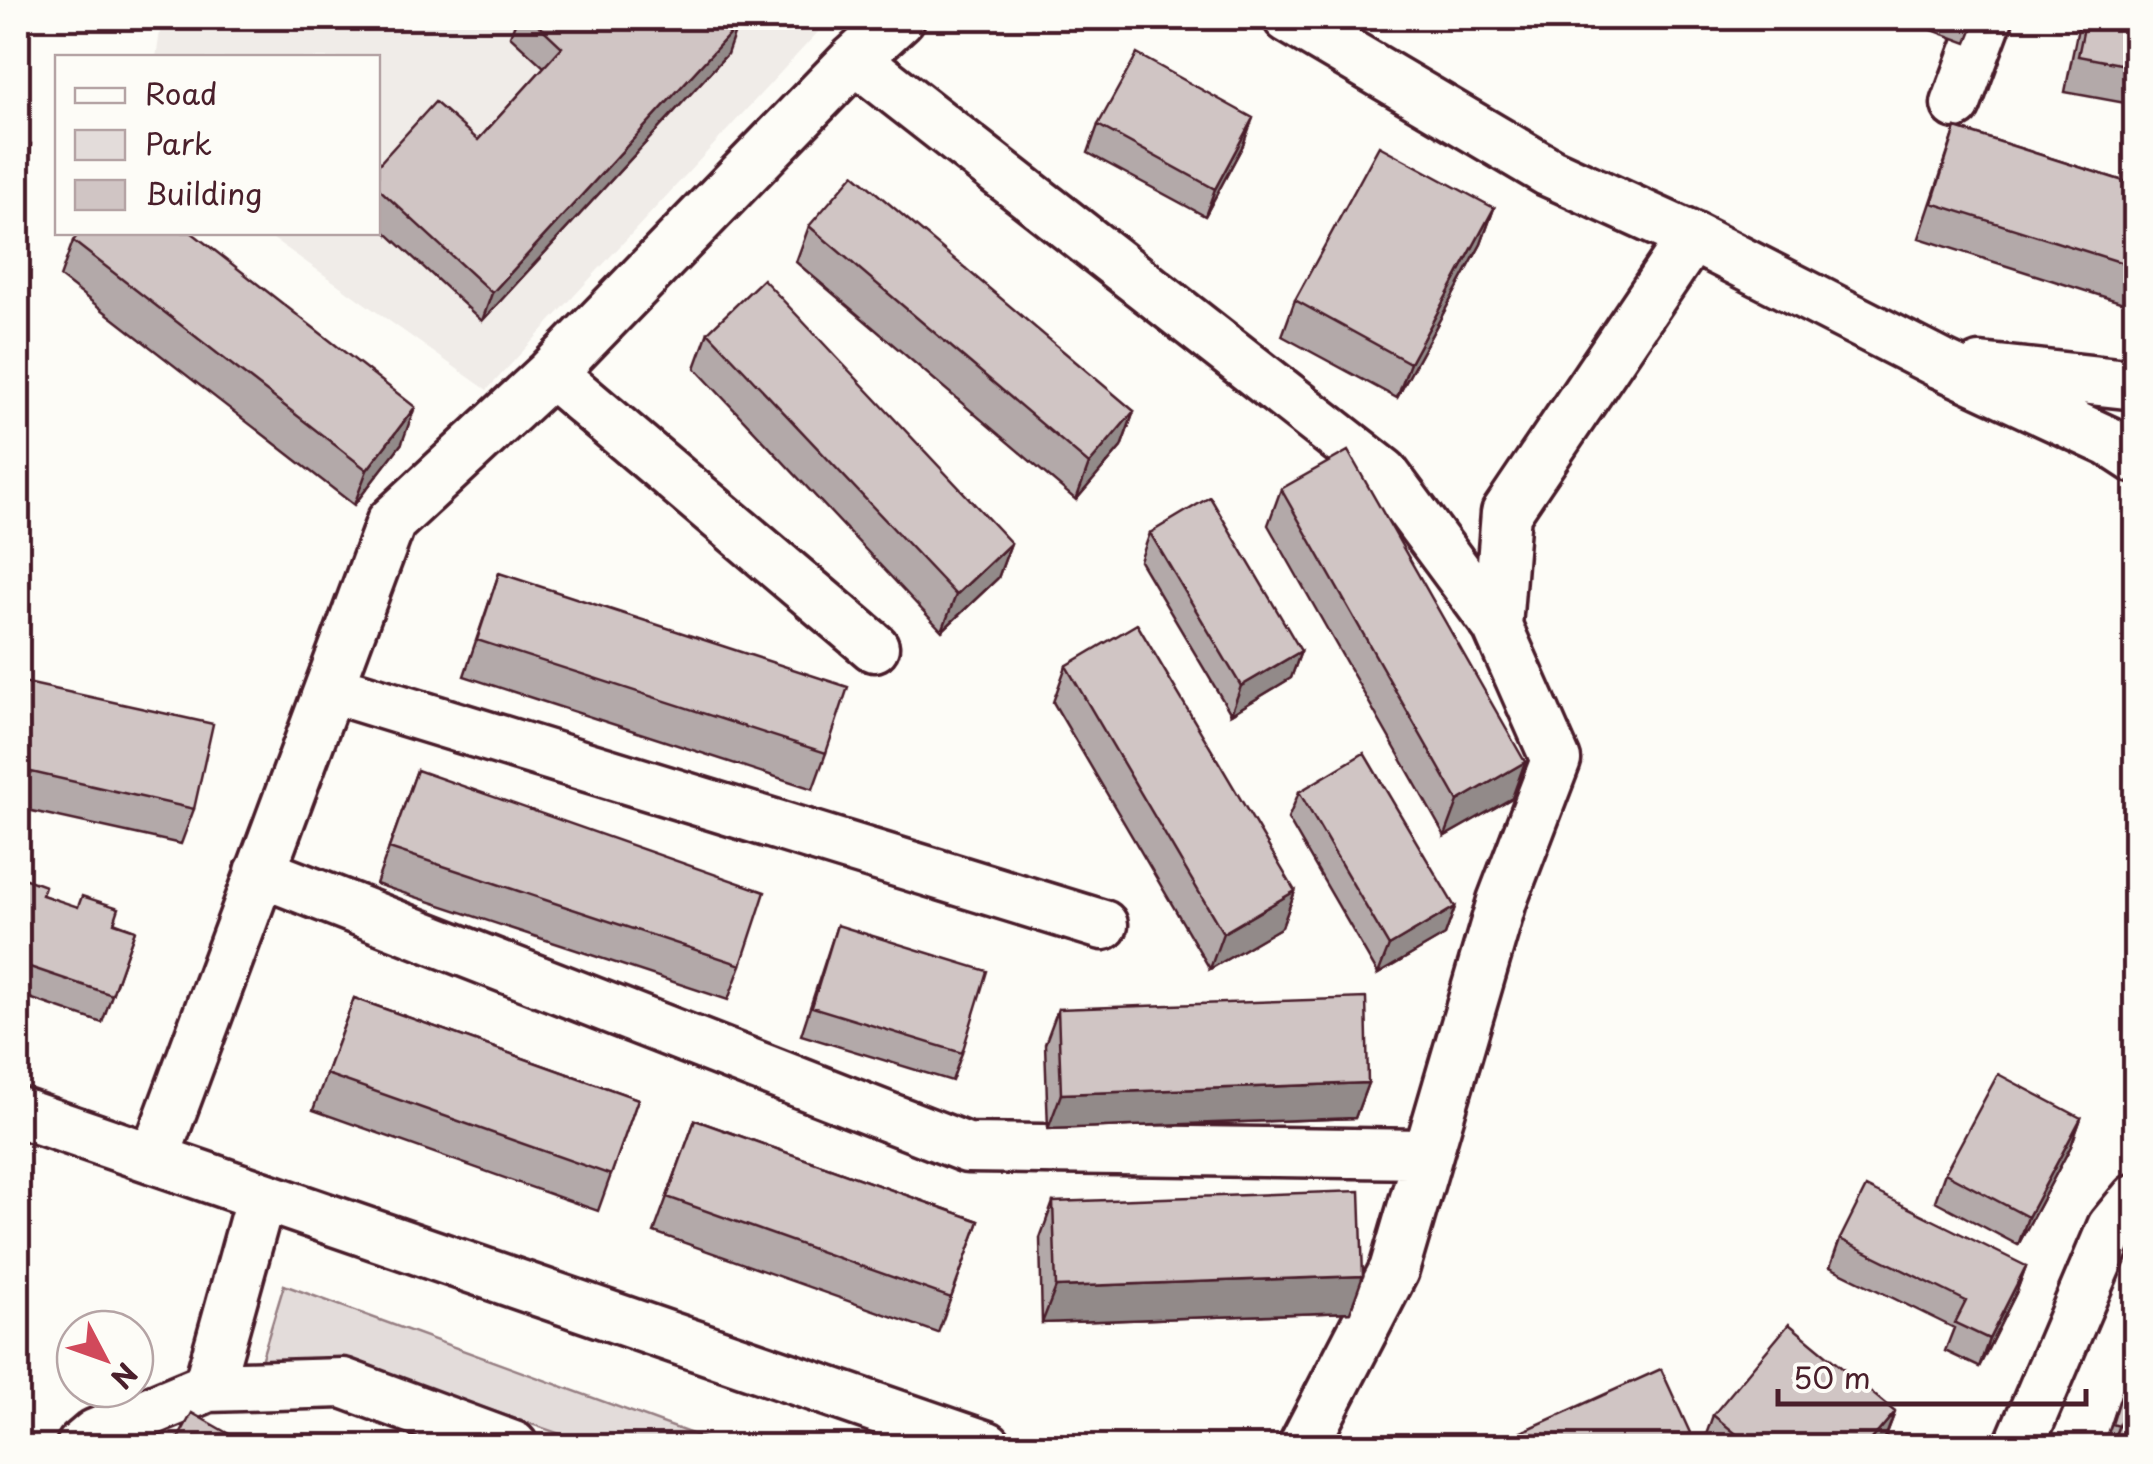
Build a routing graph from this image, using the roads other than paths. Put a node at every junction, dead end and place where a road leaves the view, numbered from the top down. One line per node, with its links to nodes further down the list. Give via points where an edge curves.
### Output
1 (900, 18): 4 (street)
2 (1288, 18): 6 (street, via 1549,172)
3 (1988, 18): 5 (street)
4 (855, 60): 8 (street); 11 (street, via 1384,472)
5 (1956, 104)
6 (1692, 237): 7 (street); 11 (street, via 1506,513)
7 (1942, 364): 9 (street); 10 (street)
8 (552, 373): 12 (street); 13 (street, via 391,522)
9 (2136, 386)
10 (2136, 458)
11 (1498, 626): 17 (street, via 1556,760 1502,900)
12 (874, 647)
13 (330, 688): 14 (street); 15 (street)
14 (260, 872): 17 (street, via 968,1148); 18 (street)
15 (1104, 925)
16 (18, 1112): 18 (street)
17 (1426, 1154): 25 (street, via 1394,1270)
18 (154, 1159): 19 (street)
19 (261, 1196): 21 (street); 24 (street)
20 (2136, 1198): 26 (street, via 2112,1226)
21 (208, 1387): 22 (street); 23 (street, via 343,1383)
22 (81, 1446)
23 (513, 1446)
24 (986, 1446)
25 (1303, 1446)
26 (2019, 1446)

